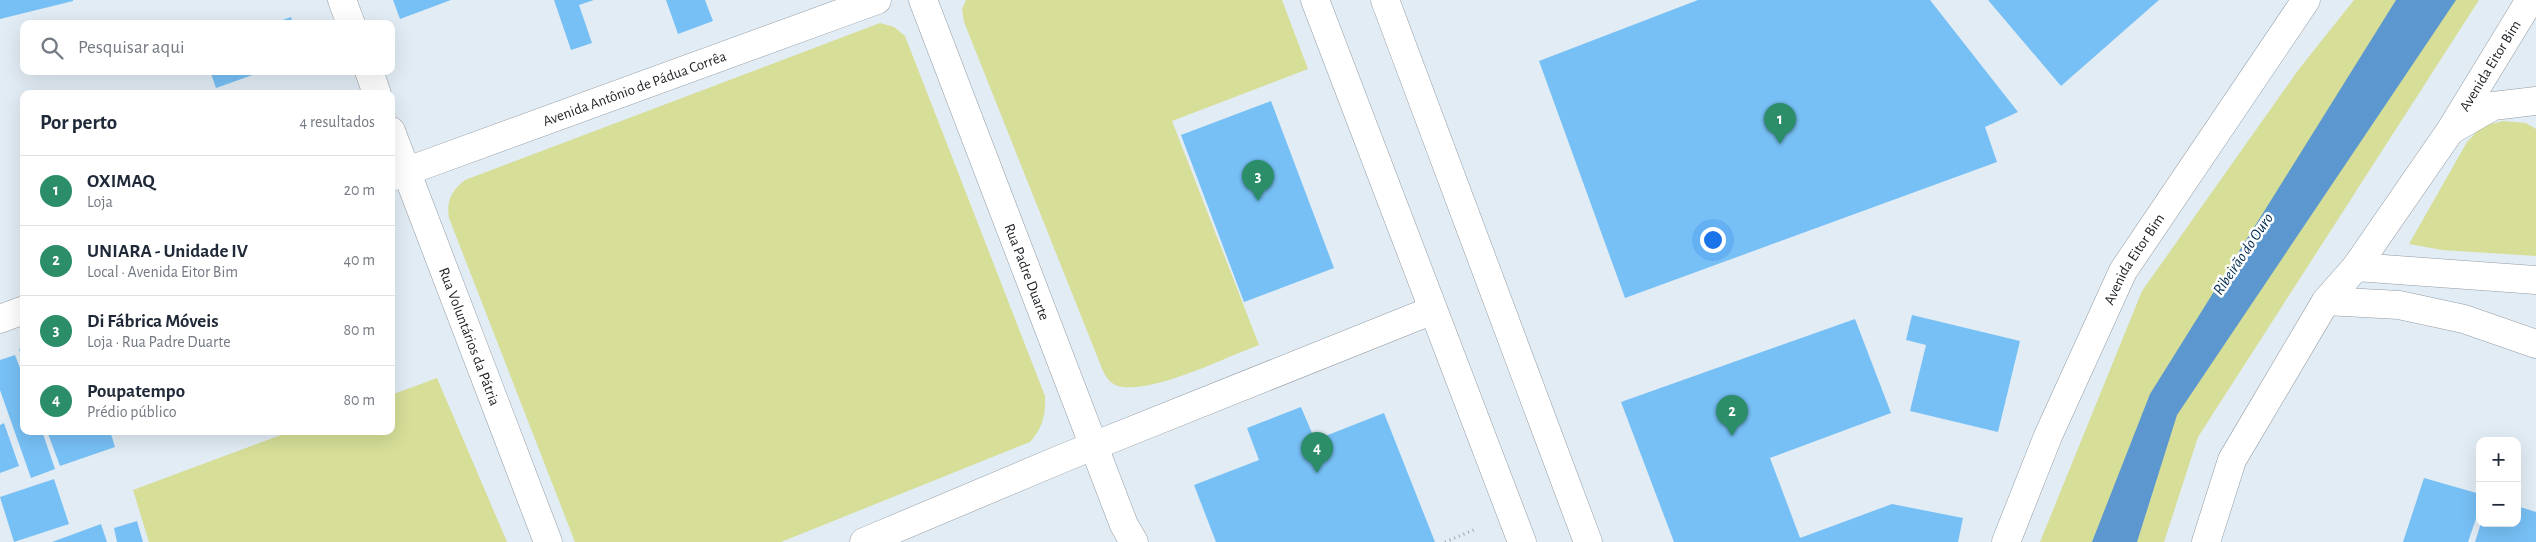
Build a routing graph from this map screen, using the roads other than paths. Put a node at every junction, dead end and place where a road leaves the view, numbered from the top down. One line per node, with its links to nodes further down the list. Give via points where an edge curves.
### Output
1 (342, 0): 9 (street)
2 (877, 0): 15 (street, Avenida Antônio de Pádua Corrêa)
3 (923, 0): 23 (street, Rua Padre Duarte)
4 (1315, 0): 19 (street)
5 (1385, 0): 28 (street)
6 (2306, 0): 29 (street, Avenida Eitor Bim, via 2123,271 2048,436)
7 (2532, 0): 8 (street); 13 (street, Avenida Eitor Bim)
8 (2536, 9)
9 (350, 20)
10 (370, 75): 11 (street)
11 (376, 90)
12 (2536, 101): 13 (street, Avenida Eitor Bim, via 2493,106)
13 (2450, 131): 16 (street, Avenida Eitor Bim)
14 (395, 152): 15 (street, Rua Voluntários da Pátria)
15 (399, 174): 24 (street, Rua Voluntários da Pátria)
16 (2356, 267): 17 (street); 18 (street, Avenida Eitor Bim)
17 (2536, 280)
18 (2326, 301): 22 (street, via 2399,305 2464,319); 30 (street, Avenida Eitor Bim, via 2232,460)
19 (1433, 310): 23 (street); 27 (street)
20 (20, 312): 21 (street)
21 (0, 319)
22 (2536, 344)
23 (1094, 446): 25 (street); 26 (street, Rua Padre Duarte, via 1124,525)
24 (548, 542)
25 (864, 542)
26 (1134, 542)
27 (1522, 542)
28 (1588, 542)
29 (2006, 542)
30 (2206, 542)

